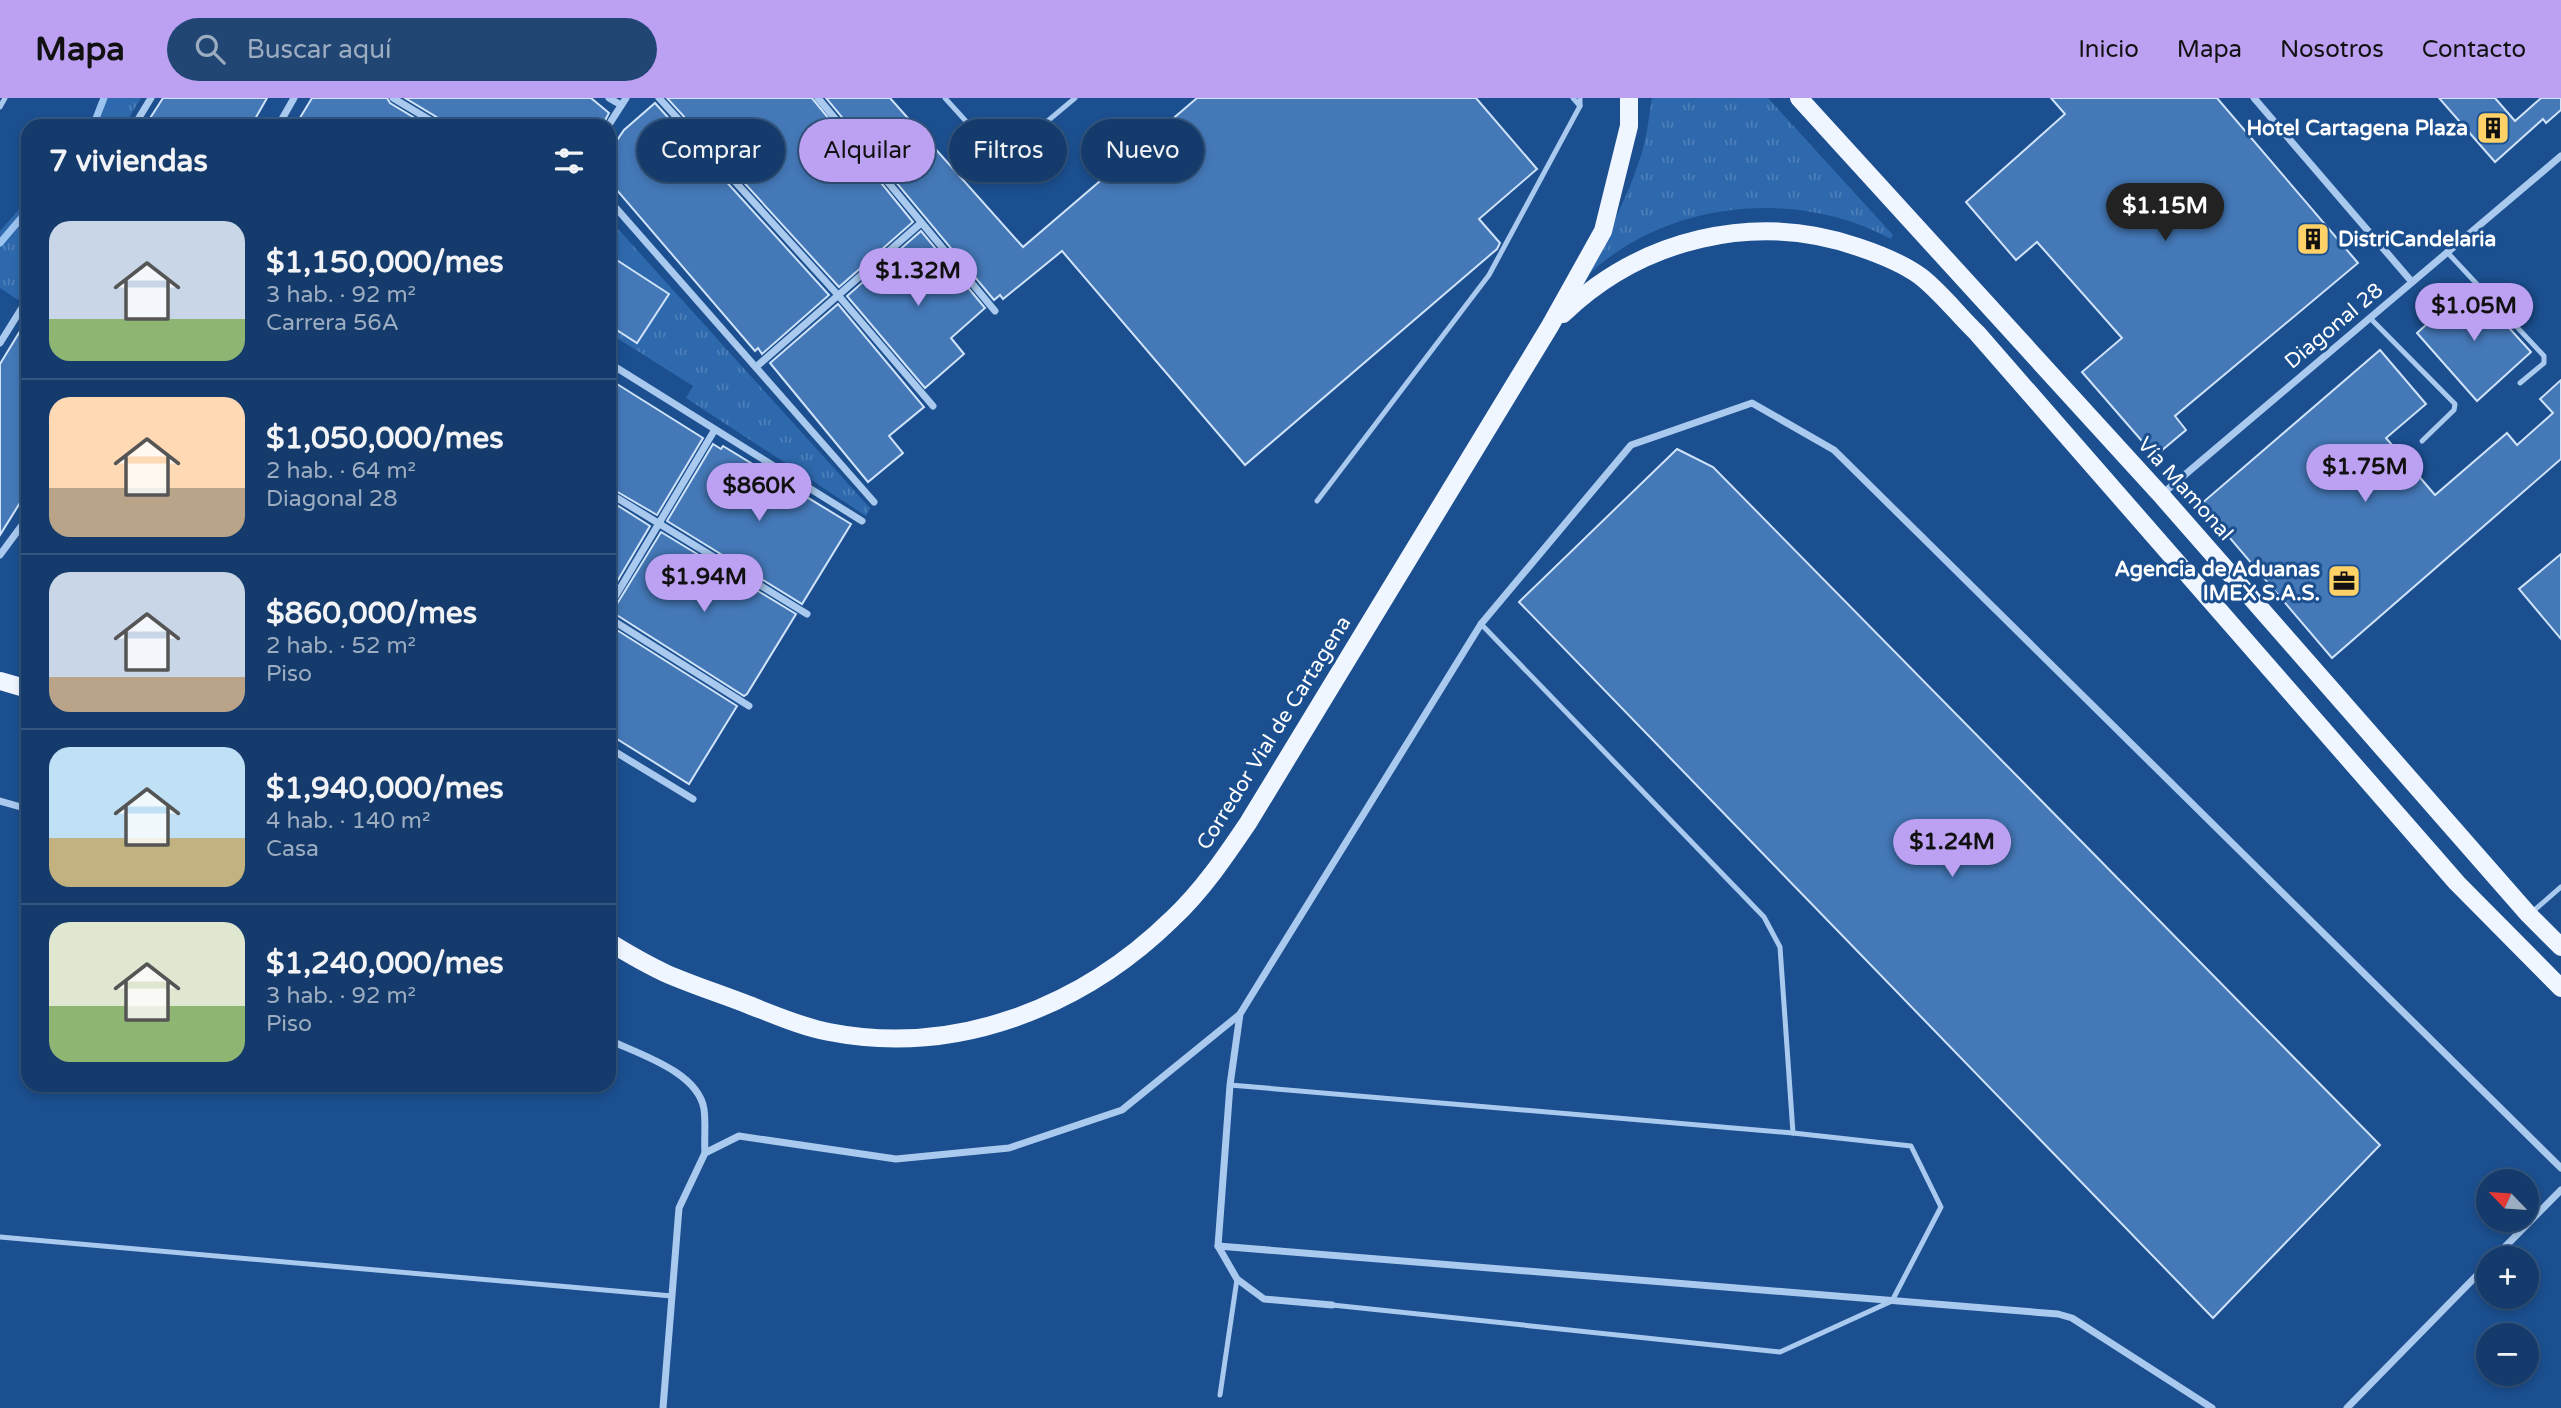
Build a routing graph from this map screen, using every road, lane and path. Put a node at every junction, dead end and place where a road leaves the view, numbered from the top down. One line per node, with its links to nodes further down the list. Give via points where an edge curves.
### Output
1 (5, 98): 17 (lane)
2 (152, 98): 18 (street)
3 (294, 98): 19 (street)
4 (393, 98): 20 (street)
5 (609, 98): 15 (street)
6 (659, 98): 27 (street)
7 (818, 98): 24 (street)
8 (945, 98): 9 (lane, via 1001,160)
9 (1075, 98)
10 (1573, 98): 16 (lane)
11 (1580, 98): 16 (lane)
12 (1629, 98): 31 (main road, Corredor Vial de Cartagena, via 1629,126 1603,231)
13 (1798, 98): 39 (main road, Vía Mamonal)
14 (2254, 98): 26 (street)
15 (623, 102): 21 (street)
16 (1580, 106): 41 (lane, via 1489,275)
17 (0, 107)
18 (138, 119)
19 (282, 119)
20 (428, 119)
21 (612, 119)
22 (2561, 156): 25 (street, Diagonal 28)
23 (616, 208): 33 (street)
24 (921, 223): 27 (street); 29 (street)
25 (2447, 252): 26 (street, Diagonal 28); 35 (lane, via 2544,356 2544,363)
26 (2412, 282): 30 (street, Diagonal 28)
27 (838, 295): 33 (street); 36 (street)
28 (21, 309): 32 (street)
29 (995, 311)
30 (2370, 318): 38 (lane, via 2455,404); 39 (street, Diagonal 28)
31 (1550, 326): 60 (main road, Corredor Vial de Cartagena, via 1248,824 1174,918 1094,982 1016,1018 968,1032 923,1039 866,1038 792,1022 665,973); 62 (main road, Corredor Vial de Cartagena, via 1620,269 1704,237 1749,230 1838,240 1920,276 1977,333 2457,883)
32 (0, 343)
33 (756, 367): 42 (street)
34 (616, 368): 37 (street)
35 (2521, 383)
36 (933, 406)
37 (714, 431): 43 (street); 44 (street)
38 (2422, 441)
39 (2161, 495): 59 (main road, Vía Mamonal)
40 (616, 498): 44 (street)
41 (1317, 501)
42 (874, 502)
43 (862, 521)
44 (659, 524): 47 (street); 48 (street)
45 (21, 526): 46 (street)
46 (0, 555)
47 (616, 595)
48 (807, 614)
49 (616, 622): 53 (street)
50 (1481, 624): 63 (street); 66 (lane, via 1763,917 1780,947); 68 (street, via 1631,445 1752,403 1834,450)
51 (0, 681): 52 (main road)
52 (21, 687)
53 (749, 706)
54 (616, 752): 55 (street)
55 (694, 799)
56 (0, 801): 57 (street)
57 (21, 808)
58 (2561, 887): 59 (lane)
59 (2529, 915): 61 (main road, Vía Mamonal)
60 (616, 946)
61 (2561, 947)
62 (2561, 988)
63 (1240, 1014): 65 (street); 67 (street, via 1122,1110 1009,1148 896,1158 739,1136)
64 (616, 1043): 67 (street, via 666,1065 695,1087 704,1107)
65 (1230, 1085): 66 (lane); 71 (street)
66 (1793, 1133): 76 (lane, via 1911,1146 1941,1207)
67 (705, 1153): 75 (street, via 679,1208)
68 (2561, 1168)
69 (2561, 1190): 72 (street)
70 (0, 1237): 75 (lane)
71 (1218, 1246): 74 (street); 76 (street)
72 (2506, 1246)
73 (2476, 1276): 81 (street)
74 (1237, 1279): 77 (street, via 1264,1299); 78 (lane)
75 (672, 1296): 79 (street)
76 (1892, 1301): 77 (lane, via 1780,1352); 80 (street, via 2072,1318)
77 (1332, 1305)
78 (1220, 1395)
79 (663, 1408)
80 (2212, 1408)
81 (2347, 1408)

